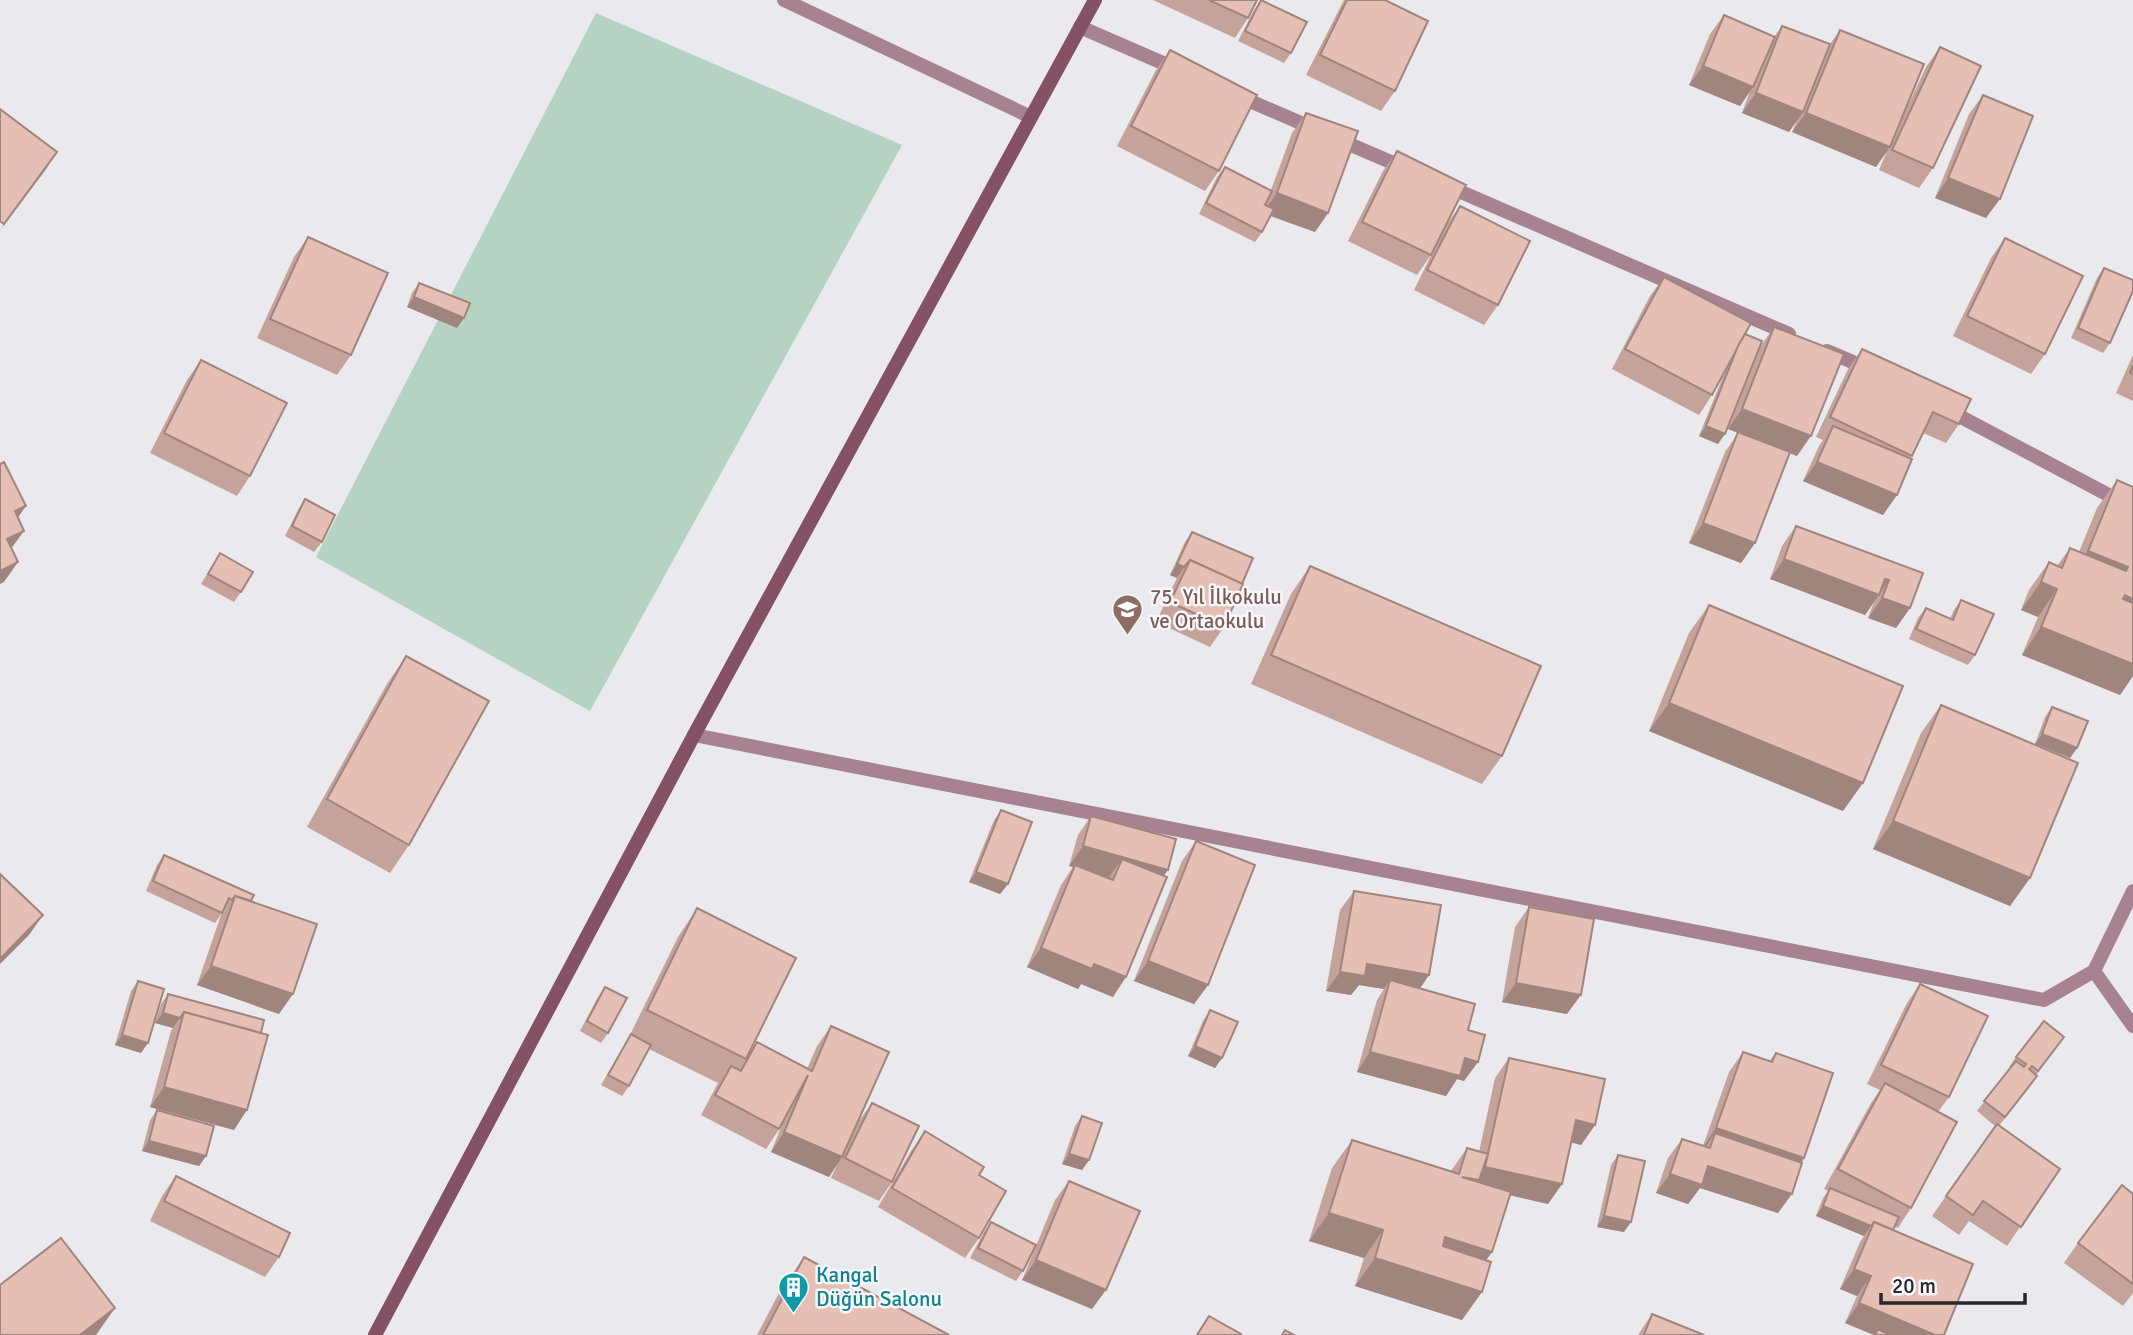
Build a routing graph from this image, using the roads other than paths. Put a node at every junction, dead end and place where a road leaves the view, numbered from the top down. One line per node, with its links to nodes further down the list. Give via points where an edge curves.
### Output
1 (784, 0): 6 (street)
2 (1095, 0): 3 (street)
3 (1080, 27): 4 (street); 6 (street)
4 (1195, 77)
5 (1221, 88): 7 (street)
6 (1031, 117): 10 (street)
7 (1883, 375)
8 (1931, 400): 9 (street)
9 (2133, 508)
10 (694, 735): 12 (street, via 2043,1000); 14 (street)
11 (2133, 891): 12 (street)
12 (2094, 971): 13 (street)
13 (2133, 1026)
14 (375, 1335)

